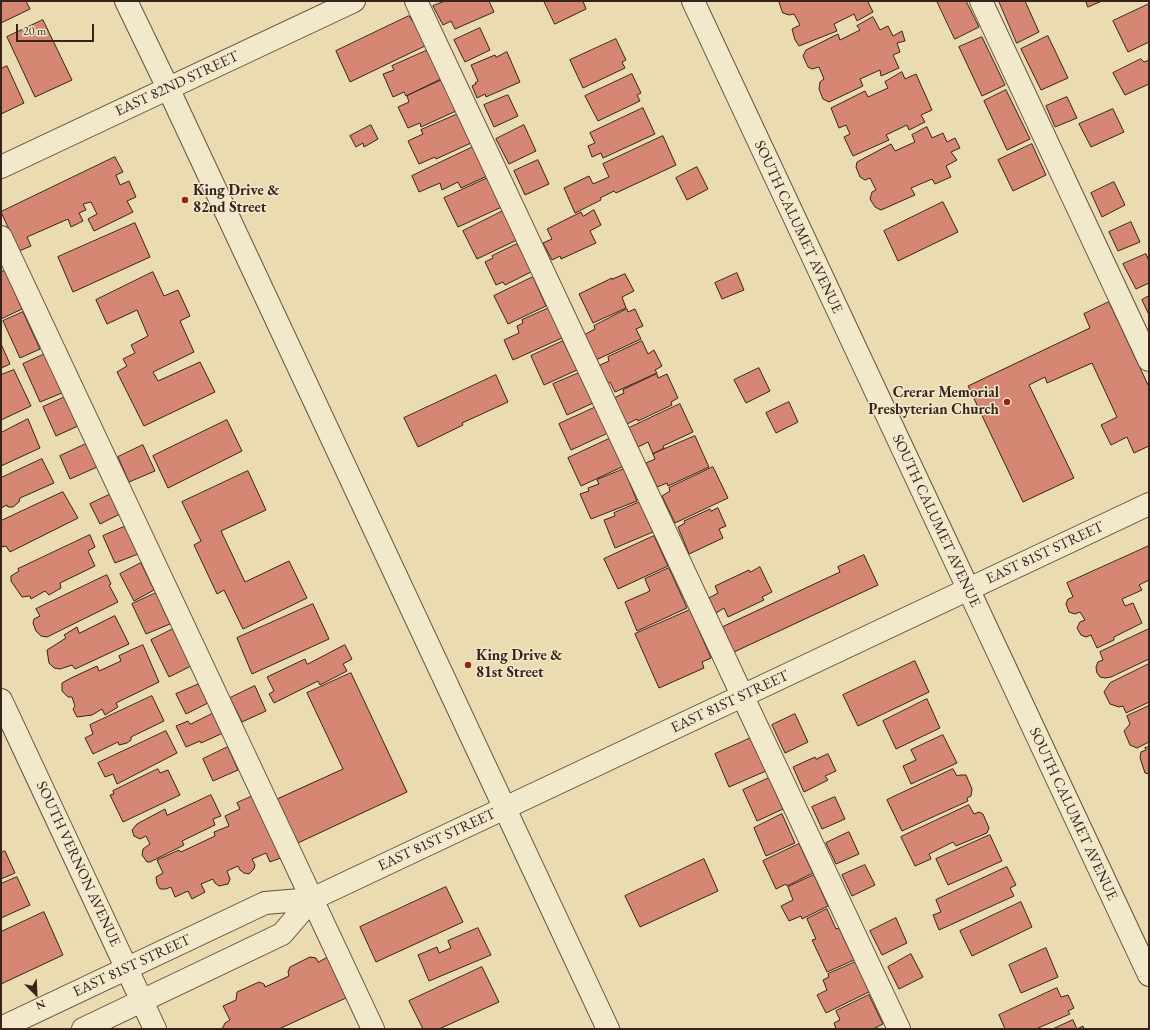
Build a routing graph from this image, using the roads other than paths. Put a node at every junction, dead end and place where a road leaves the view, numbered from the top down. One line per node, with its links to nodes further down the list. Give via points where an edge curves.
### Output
1 (126, 1): 6 (street)
2 (354, 1): 6 (street, EAST 82ND STREET)
3 (416, 1): 12 (street)
4 (693, 1): 11 (street, SOUTH CALUMET AVENUE)
5 (981, 1): 9 (street)
6 (168, 88): 7 (street, EAST 82ND STREET); 14 (street)
7 (1, 167)
8 (1, 237): 15 (street)
9 (1149, 360)
10 (1149, 504): 11 (street, EAST 81ST STREET)
11 (968, 590): 12 (street, EAST 81ST STREET); 17 (street, SOUTH CALUMET AVENUE)
12 (743, 696): 14 (street, EAST 81ST STREET); 24 (street)
13 (1, 700): 16 (street, SOUTH VERNON AVENUE)
14 (505, 808): 15 (street, EAST 81ST STREET); 23 (street)
15 (312, 899): 16 (street, EAST 81ST STREET, via 265,903); 18 (street, EAST 81ST STREET, via 282,934); 22 (street)
16 (127, 968): 18 (street, SOUTH VERNON AVENUE); 19 (street, EAST 81ST STREET)
17 (1149, 975)
18 (142, 1001): 20 (street, EAST 81ST STREET); 21 (street, SOUTH VERNON AVENUE)
19 (1, 1028)
20 (83, 1029)
21 (155, 1029)
22 (373, 1029)
23 (608, 1029)
24 (899, 1029)

